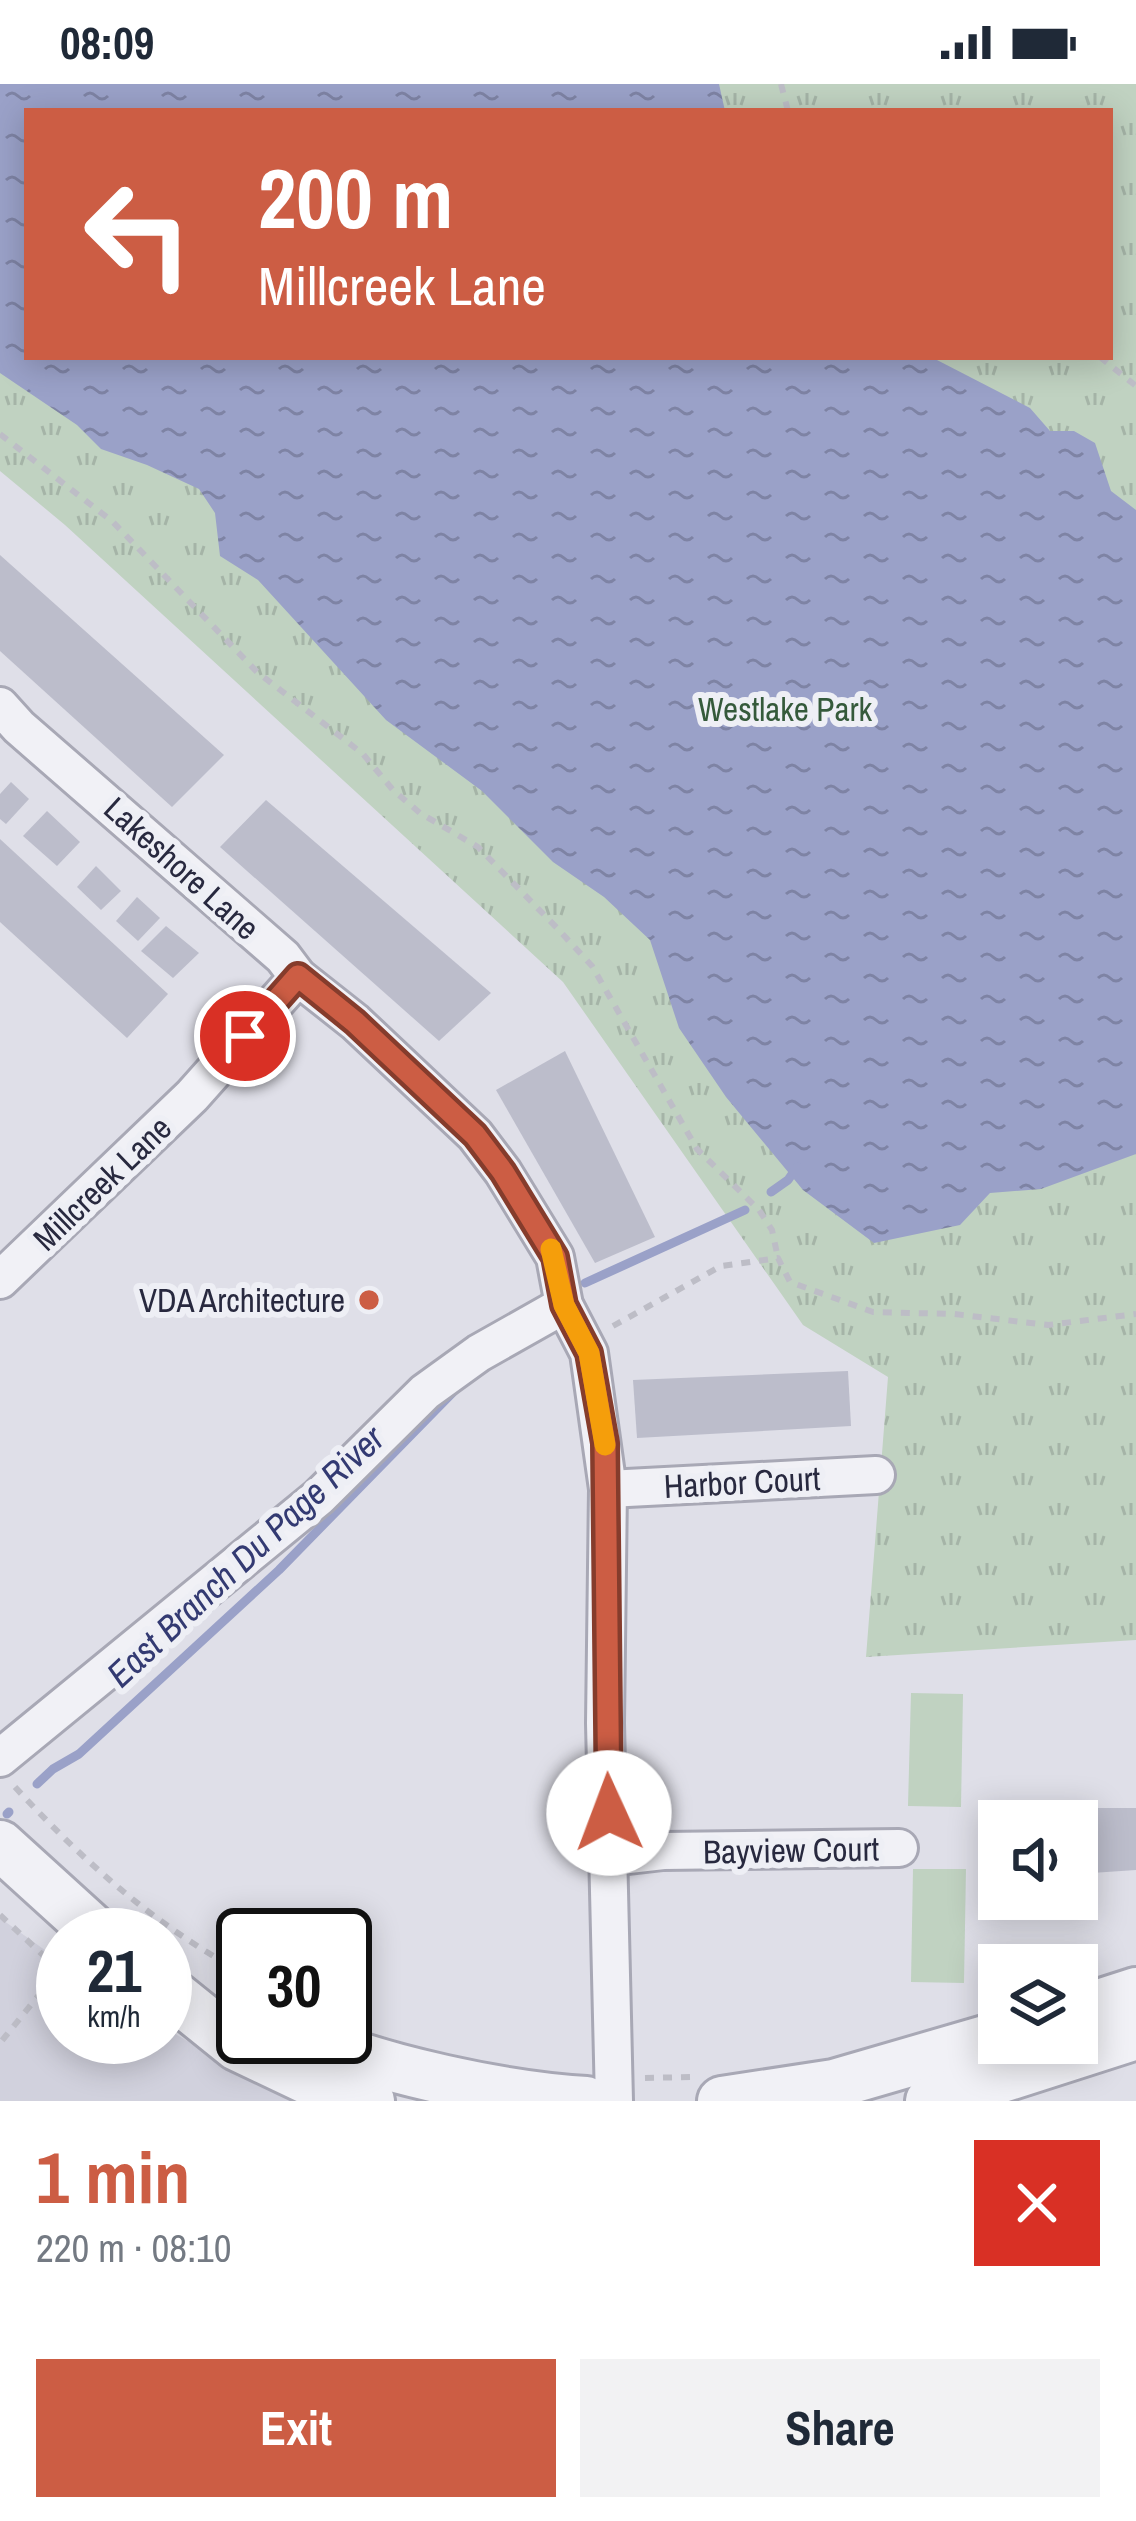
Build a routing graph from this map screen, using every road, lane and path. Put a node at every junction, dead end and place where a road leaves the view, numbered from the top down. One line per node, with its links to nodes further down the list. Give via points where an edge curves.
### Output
1 (1104, 360): 2 (path)
2 (1136, 386)
3 (0, 434): 6 (path, via 113,522 256,672 362,754 420,813 478,847 557,928 592,966 697,1149 759,1210)
4 (6, 727): 5 (street, Lakeshore Lane, via 71,769)
5 (298, 976): 7 (street, Millcreek Lane, via 176,1112); 8 (street, Lakeshore Lane, via 475,1135 555,1257)
6 (778, 1258): 9 (path, via 790,1282 873,1312 1048,1325); 10 (path, via 721,1266)
7 (0, 1280)
8 (564, 1305): 10 (street, Lakeshore Lane); 13 (street, via 425,1392 319,1497)
9 (1136, 1314)
10 (583, 1342): 12 (street, Lakeshore Lane)
11 (876, 1475): 12 (street, Harbor Court)
12 (608, 1490): 16 (street, Lakeshore Lane)
13 (1, 1766): 19 (path, via 119,1891)
14 (0, 1845): 17 (street)
15 (899, 1848): 16 (street, Bayview Court)
16 (610, 1857): 29 (street, Lakeshore Lane)
17 (69, 1908)
18 (0, 1916): 24 (path, via 58,1970)
19 (216, 1958)
20 (1136, 1992): 21 (street)
21 (1098, 2004)
22 (192, 2010): 30 (street, via 237,2046)
23 (1136, 2035): 27 (street)
24 (0, 2043)
25 (978, 2050): 27 (street)
26 (372, 2060): 29 (street, via 533,2098)
27 (922, 2088): 28 (street)
28 (712, 2089): 29 (path)
29 (605, 2093)
30 (370, 2101)

